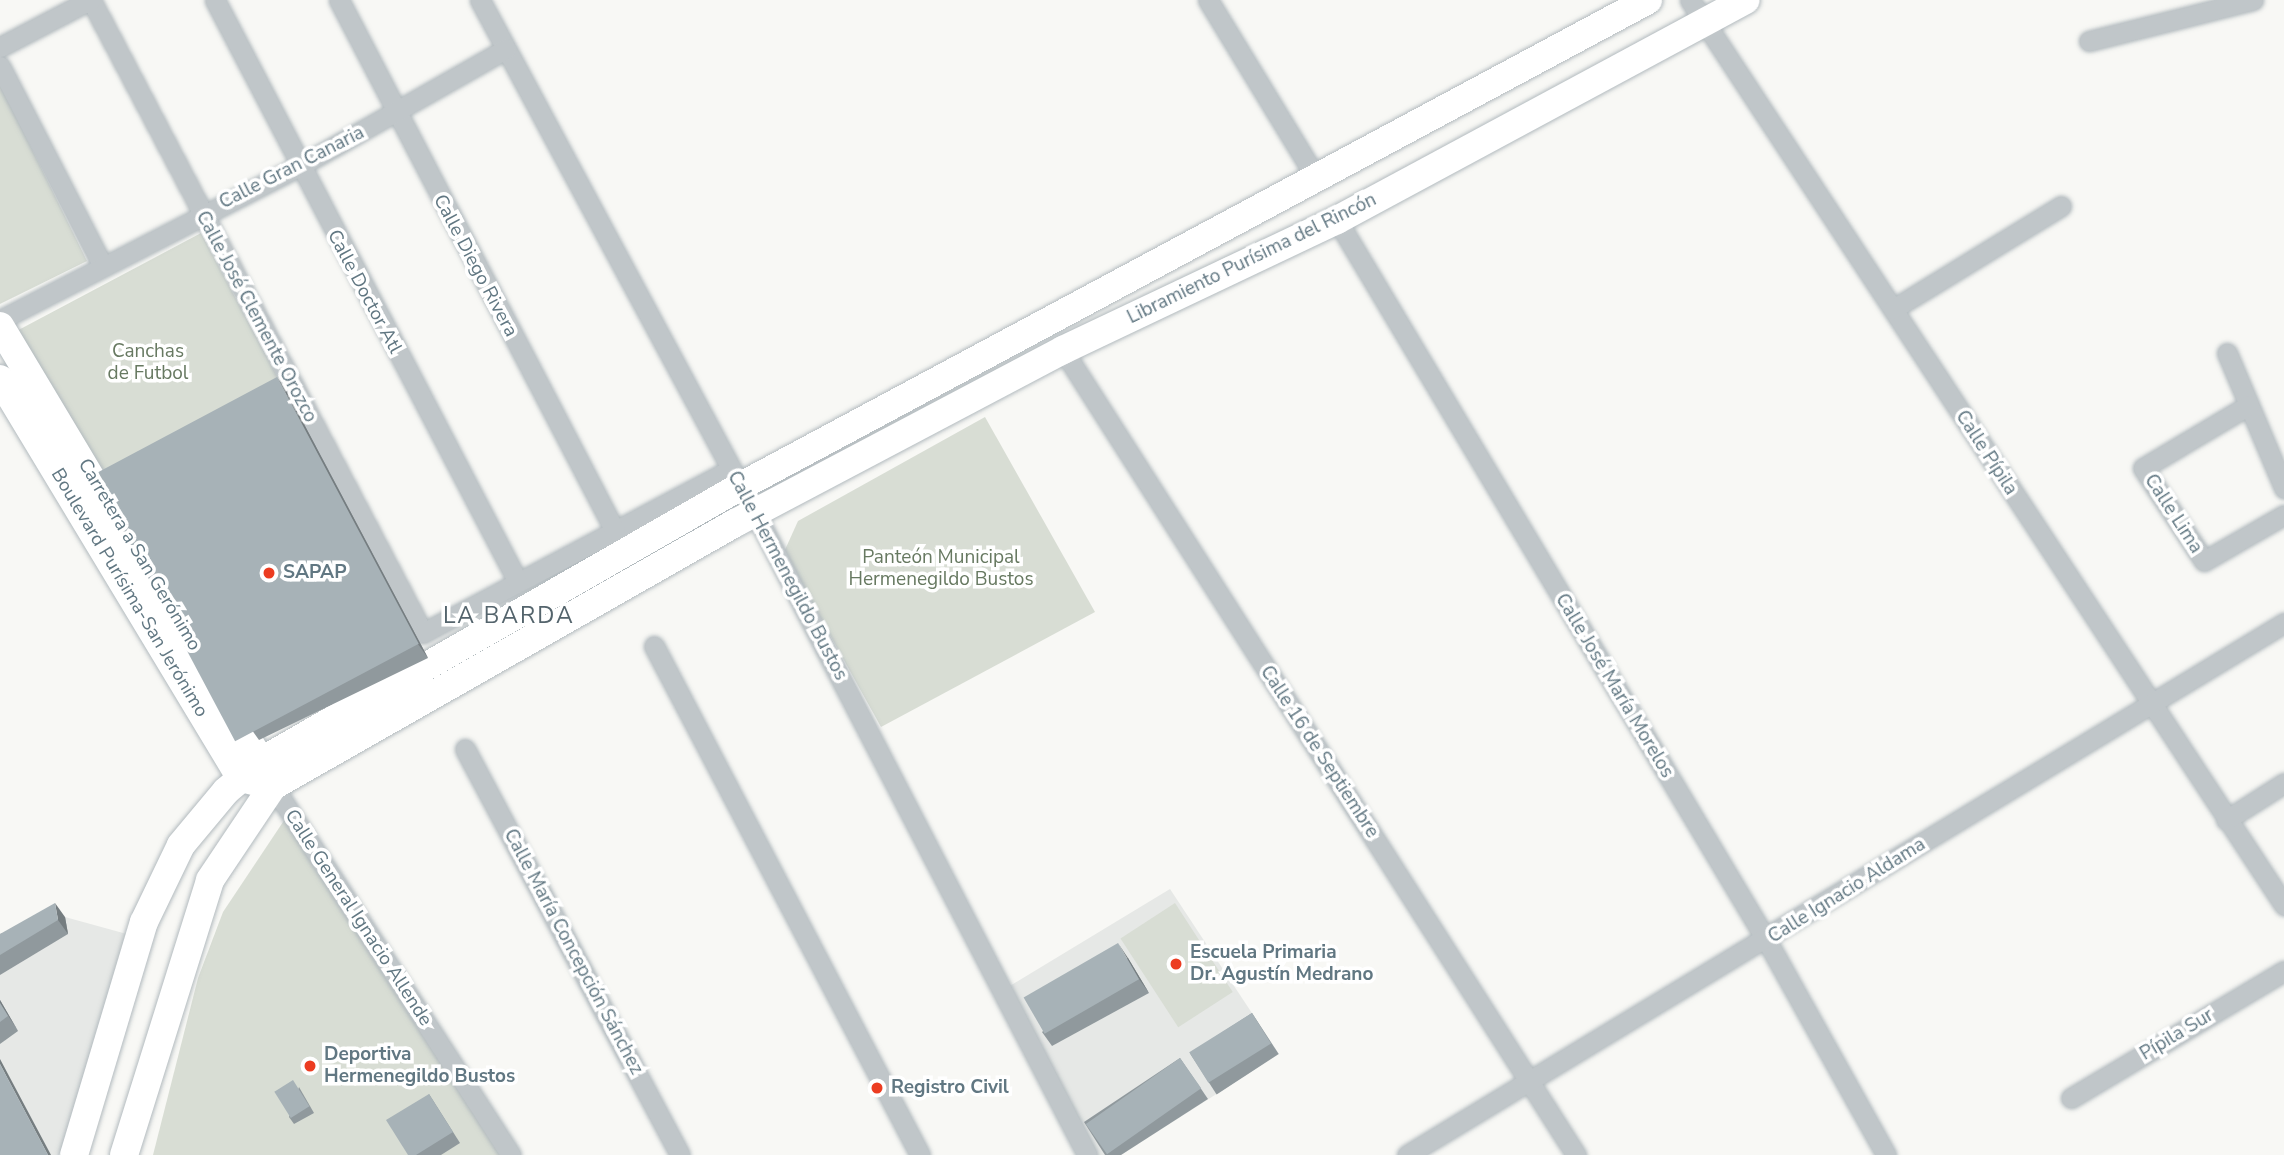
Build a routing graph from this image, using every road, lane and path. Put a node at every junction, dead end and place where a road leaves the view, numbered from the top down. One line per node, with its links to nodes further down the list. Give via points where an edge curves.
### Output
1 (91, 0): 11 (street); 18 (street, Calle José Clemente Orozco)
2 (215, 0): 15 (street, Calle Doctor Atl)
3 (339, 0): 14 (street, Calle Diego Rivera)
4 (480, 0): 12 (street, Calle Hermenegildo Bustos)
5 (1208, 0): 16 (street)
6 (1648, 0): 16 (main road, Libramiento Purísima del Rincón)
7 (1746, 0): 9 (main road, Libramiento Purísima del Rincón)
8 (2253, 0): 10 (street)
9 (1696, 12): 19 (main road, Libramiento Purísima del Rincón); 21 (street, Calle Pípila)
10 (2089, 41)
11 (0, 47)
12 (506, 49): 14 (street, Calle Gran Canaria); 28 (street, Calle Hermenegildo Bustos)
13 (0, 66): 20 (street)
14 (395, 114): 15 (street, Calle Gran Canaria); 32 (street, Calle Diego Rivera)
15 (298, 167): 18 (street, Calle Gran Canaria); 33 (street, Calle Doctor Atl)
16 (1317, 179): 28 (main road, Libramiento Purísima del Rincón)
17 (2061, 206): 21 (street)
18 (201, 215): 20 (street, Calle Gran Canaria); 33 (street, Calle José Clemente Orozco, via 423,633)
19 (1337, 220): 24 (main road, Libramiento Purísima del Rincón); 44 (street, Calle José María Morelos)
20 (103, 266): 22 (street, Calle Gran Canaria)
21 (1893, 309): 36 (street, Calle Pípila)
22 (0, 320)
23 (0, 326): 38 (main road, Carretera a San Gerónimo)
24 (1063, 349): 30 (main road, Libramiento Purísima del Rincón); 46 (street, Calle 16 de Septiembre)
25 (2227, 353): 27 (street)
26 (0, 379): 39 (main road, Boulevard Purísima-San Jerónimo)
27 (2249, 405): 29 (street); 31 (street, Calle Lima, via 2143,468 2204,561)
28 (736, 478): 30 (street, Calle Hermenegildo Bustos); 32 (street); 38 (main road, Libramiento Purísima del Rincón)
29 (2284, 488)
30 (755, 513): 41 (main road, Libramiento Purísima del Rincón); 53 (street, Calle Hermenegildo Bustos)
31 (2284, 514)
32 (615, 531): 33 (street)
33 (518, 582)
34 (2284, 623): 36 (street, Calle Ignacio Aldama)
35 (654, 646): 52 (street)
36 (2147, 703): 42 (street, Calle Pípila); 44 (street, Calle Ignacio Aldama)
37 (465, 749): 51 (street, Calle María Concepción Sánchez)
38 (263, 760): 39 (main road, Libramiento Purísima del Rincón); 41 (main road, Carretera a San Gerónimo)
39 (241, 778): 41 (main road); 48 (main road, Libramiento Purísima del Rincón, via 181,845 144,922)
40 (2284, 783): 42 (street)
41 (273, 786): 49 (main road, via 210,880); 50 (street, Calle General Ignacio Allende)
42 (2226, 820): 43 (street, Calle Pípila)
43 (2284, 905)
44 (1767, 941): 46 (street, Calle Ignacio Aldama); 56 (street, Calle José María Morelos)
45 (2284, 971): 47 (street, Pípila Sur)
46 (1530, 1082): 54 (street, Calle Ignacio Aldama); 55 (street, Calle 16 de Septiembre)
47 (2071, 1098)
48 (74, 1155)
49 (124, 1155)
50 (511, 1155)
51 (680, 1155)
52 (920, 1155)
53 (1087, 1155)
54 (1408, 1155)
55 (1576, 1155)
56 (1886, 1155)

